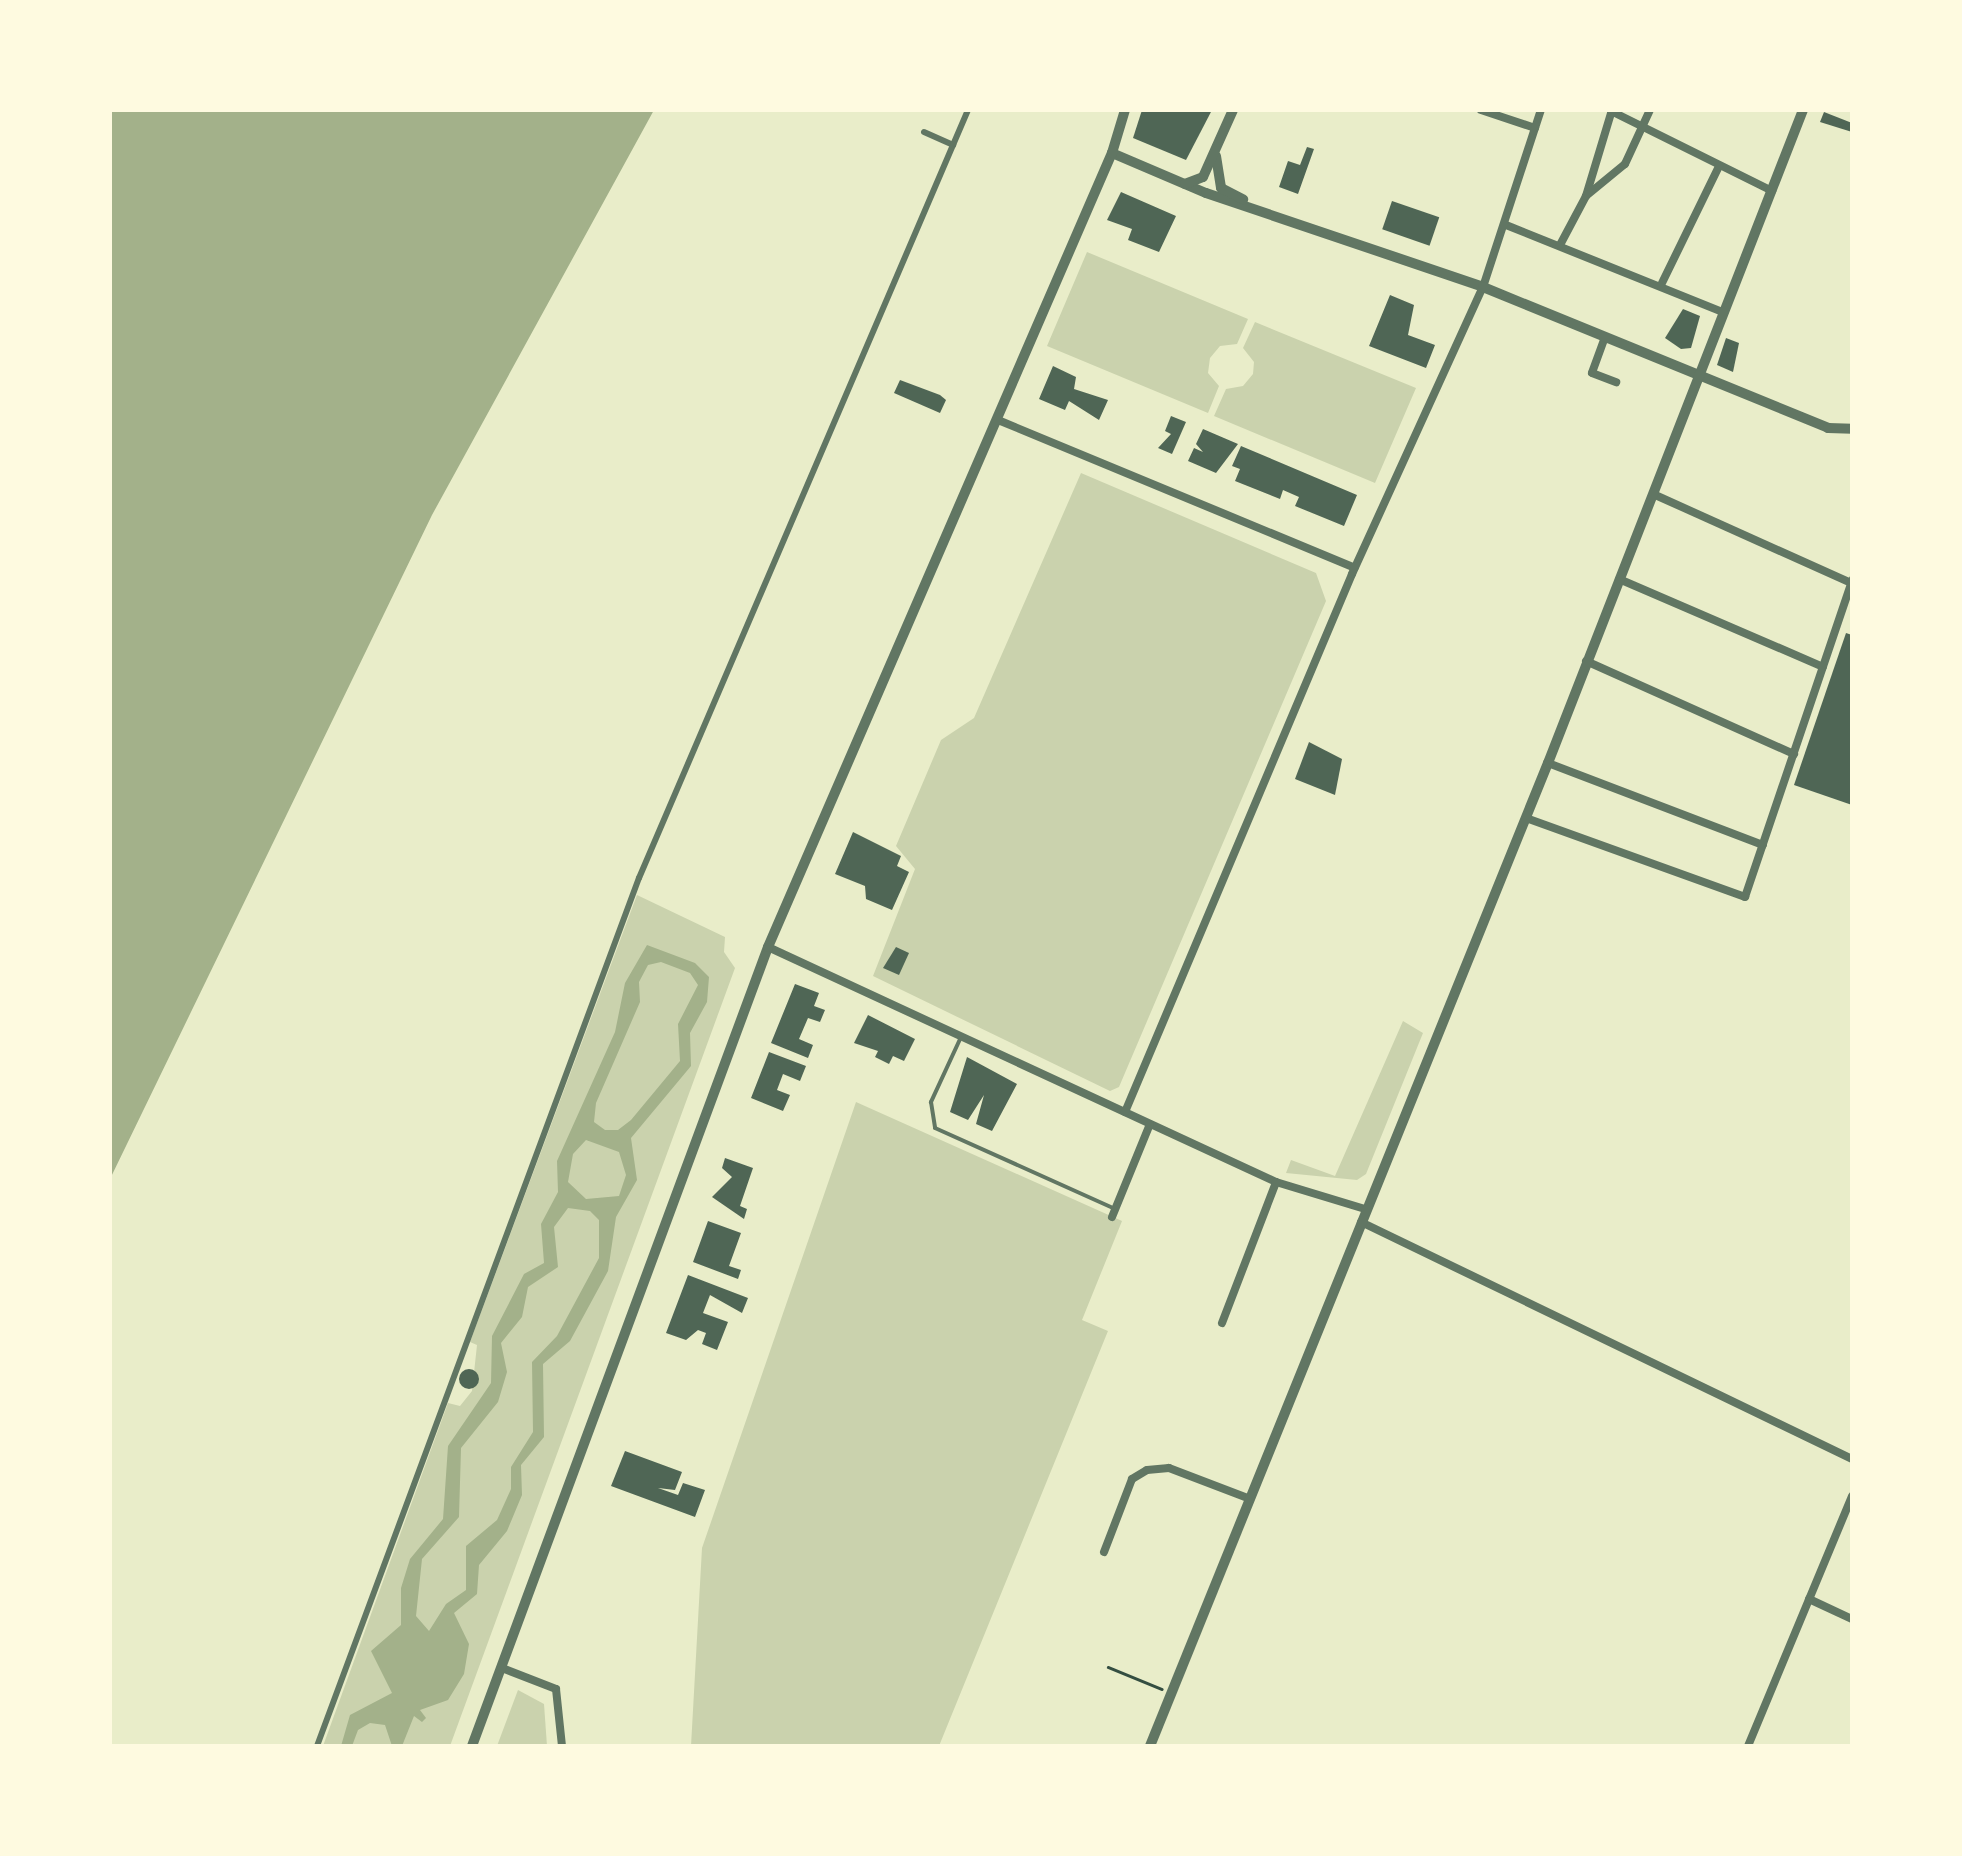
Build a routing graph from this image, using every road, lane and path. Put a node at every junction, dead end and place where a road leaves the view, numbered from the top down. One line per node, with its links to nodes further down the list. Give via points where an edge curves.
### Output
1 (968, 110): 12 (street)
2 (1125, 110): 14 (street)
3 (1232, 110): 13 (street)
4 (1480, 110): 10 (street)
5 (1541, 110): 10 (street)
6 (1612, 110): 9 (street); 18 (street)
7 (1650, 110): 9 (street)
8 (1803, 110): 17 (street)
9 (1644, 126): 15 (street); 18 (street, via 1625,164)
10 (1534, 128): 20 (street)
11 (924, 132): 12 (street)
12 (953, 145): 58 (street, via 638,878)
13 (1217, 149): 16 (street, via 1203,177); 19 (street, via 1220,188)
14 (1112, 153): 16 (street); 28 (street)
15 (1720, 166): 17 (street); 22 (street)
16 (1184, 184): 19 (street)
17 (1772, 191): 24 (street)
18 (1586, 196): 21 (street)
19 (1253, 204): 23 (street)
20 (1506, 225): 21 (street); 23 (street)
21 (1560, 245): 22 (street)
22 (1662, 283): 24 (street)
23 (1483, 288): 25 (street); 31 (street)
24 (1722, 312): 26 (street)
25 (1605, 337): 26 (street); 27 (street, via 1592,373)
26 (1698, 374): 29 (street, via 1828,428); 30 (street)
27 (1616, 382)
28 (998, 420): 31 (street); 40 (street)
29 (1852, 430)
30 (1653, 494): 32 (street); 33 (street)
31 (1355, 568): 42 (street)
32 (1619, 578): 34 (street); 35 (street)
33 (1851, 582): 35 (street)
34 (1586, 661): 36 (street); 37 (street)
35 (1823, 668): 36 (street)
36 (1794, 754): 39 (street)
37 (1548, 763): 38 (street); 39 (street)
38 (1526, 818): 39 (street, via 1744,896); 45 (street)
39 (1762, 844)
40 (768, 948): 41 (street); 56 (street)
41 (962, 1033): 42 (street); 46 (lane, via 931,1102 935,1128)
42 (1125, 1112): 43 (street)
43 (1150, 1124): 44 (street); 46 (street)
44 (1276, 1182): 45 (street); 48 (street)
45 (1365, 1209): 47 (street)
46 (1113, 1213)
47 (1360, 1222): 49 (street); 51 (street)
48 (1222, 1323)
49 (1852, 1459)
50 (1852, 1496): 53 (street)
51 (1250, 1499): 52 (street, via 1169,1468 1147,1470 1132,1479); 57 (street)
52 (1104, 1552)
53 (1809, 1599): 54 (street); 62 (street)
54 (1852, 1619)
55 (1108, 1666): 57 (path)
56 (502, 1668): 59 (street); 60 (street, via 556,1689)
57 (1170, 1692): 61 (street)
58 (317, 1746)
59 (472, 1746)
60 (562, 1746)
61 (1150, 1746)
62 (1748, 1746)

